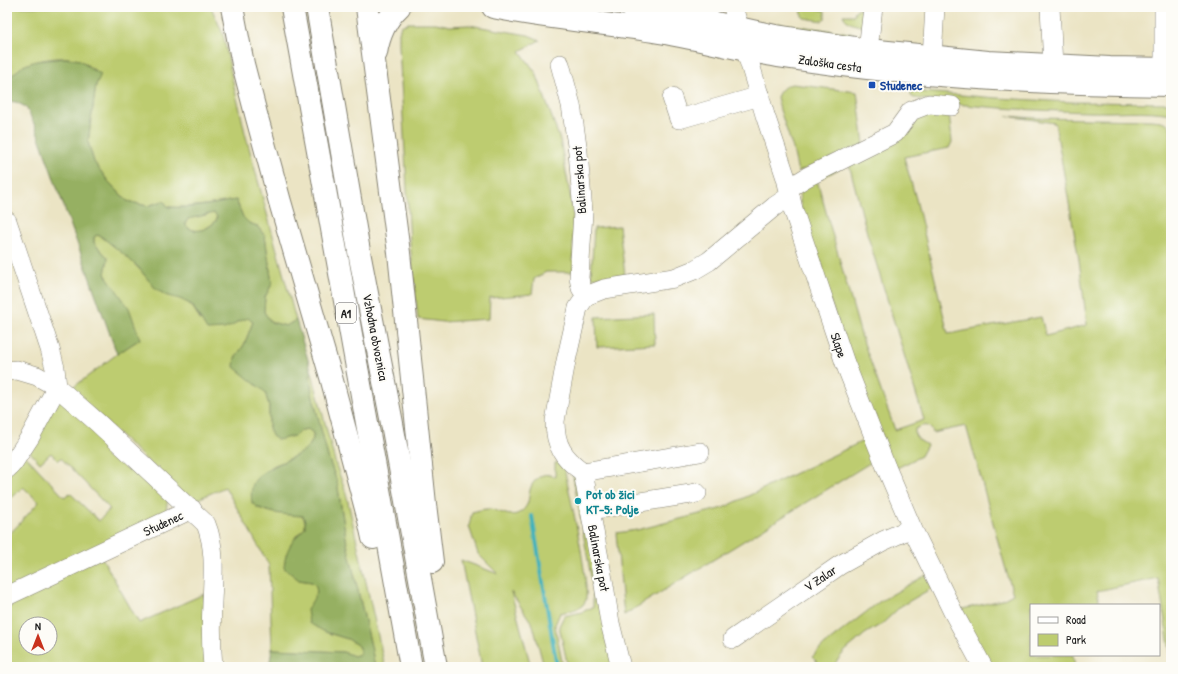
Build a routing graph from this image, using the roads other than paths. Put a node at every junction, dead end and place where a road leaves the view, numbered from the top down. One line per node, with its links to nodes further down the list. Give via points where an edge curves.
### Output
1 (228, 7): 13 (main road)
2 (292, 7): 38 (main road, Vzhodna obvoznica / A1)
3 (317, 7): 40 (main road, Vzhodna obvoznica / A1, via 356,236)
4 (368, 7): 20 (main road)
5 (399, 7): 20 (main road, via 390,17 382,33)
6 (493, 7): 15 (main road, Zaloška cesta, via 543,17 653,31)
7 (631, 7): 14 (main road, Zaloška cesta)
8 (734, 7): 14 (street, Slape)
9 (873, 7): 16 (street)
10 (935, 7): 17 (street)
11 (1050, 7): 19 (street)
12 (1164, 7): 21 (street)
13 (233, 17): 38 (main road, via 278,195 369,520 382,591)
14 (740, 28): 15 (street, Slape); 16 (main road, Zaloška cesta)
15 (746, 49): 21 (main road, Zaloška cesta, via 782,57 962,78 1098,84); 22 (street, Slape)
16 (868, 50): 17 (main road, Zaloška cesta)
17 (932, 57): 19 (main road, Zaloška cesta)
18 (560, 64): 27 (street, Balinarska pot, via 571,105 578,152 583,212 579,278)
19 (1053, 66): 21 (main road, Zaloška cesta)
20 (374, 68): 40 (main road, via 399,253 429,544 440,613)
21 (1169, 74)
22 (760, 96): 23 (street, via 679,119); 25 (street, Slape)
23 (672, 98)
24 (952, 106): 25 (street, via 929,104 911,111 896,133 807,177)
25 (789, 192): 27 (street, via 694,270 674,278 604,289); 36 (street, Slape, via 848,370)
26 (7, 221): 29 (street, via 50,349)
27 (586, 296): 32 (street, via 578,308 554,421 556,438 561,450 574,466)
28 (7, 371): 29 (street, via 17,370 37,376)
29 (57, 387): 31 (street, via 30,437); 34 (street)
30 (700, 452): 32 (street)
31 (7, 470)
32 (583, 472): 35 (street, Balinarska pot)
33 (697, 492): 35 (street)
34 (192, 509): 37 (street, Studenec); 41 (street, Studenec, via 206,524 214,555)
35 (590, 510): 43 (street, Balinarska pot, via 610,623)
36 (912, 528): 39 (street, V Zalar, via 840,565); 44 (street, Slape)
37 (7, 596)
38 (402, 619): 42 (main road, Vzhodna obvoznica / A1)
39 (733, 639)
40 (434, 657)
41 (212, 667)
42 (411, 667)
43 (621, 667)
44 (983, 667)

